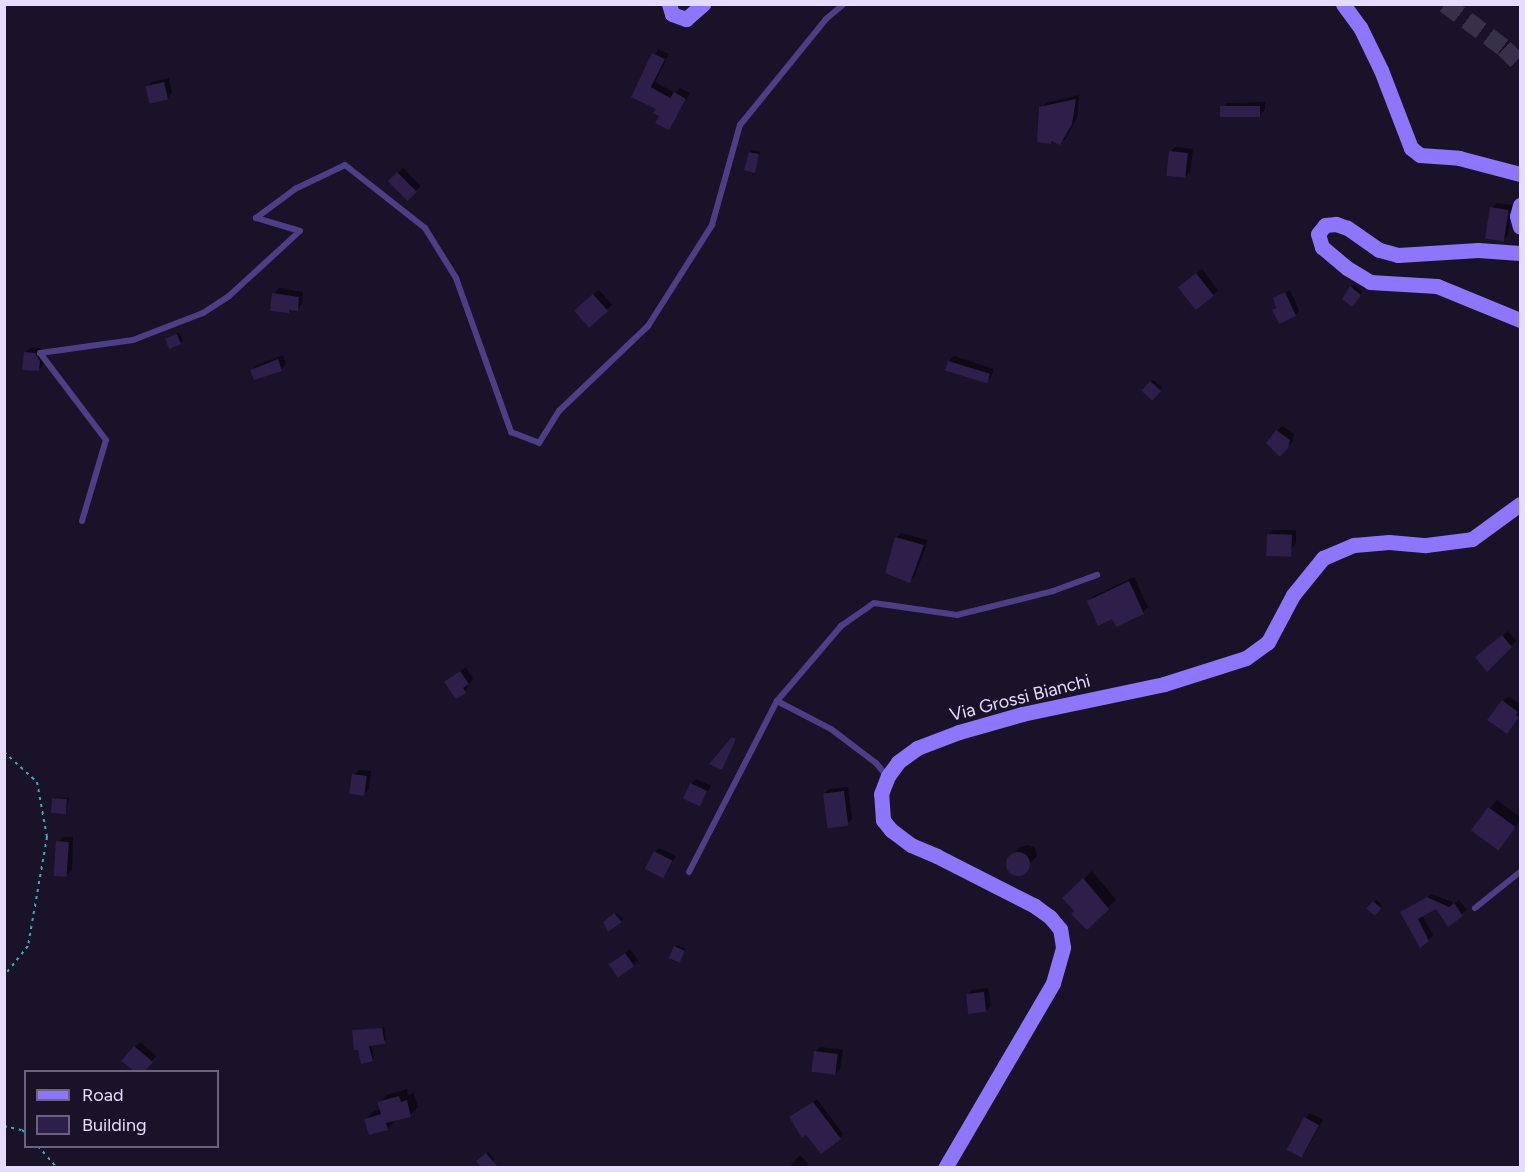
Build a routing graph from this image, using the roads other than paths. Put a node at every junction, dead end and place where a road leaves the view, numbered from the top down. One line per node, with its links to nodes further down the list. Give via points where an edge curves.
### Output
1 (669, 4): 2 (main road, via 672,14 686,19)
2 (703, 4)
3 (843, 4): 11 (lane, via 826,19 740,125 712,225 648,326 560,410 539,443 511,432 456,278 425,228 345,165 295,189 256,218 300,231 229,296 203,313 133,340 40,353 106,440)
4 (1343, 4): 5 (main road, via 1360,27 1381,70 1411,148 1420,155 1459,158)
5 (1521, 174)
6 (1521, 206): 7 (main road, via 1517,216)
7 (1521, 227)
8 (1521, 253): 9 (main road, via 1478,250 1398,255 1379,250 1336,224 1325,225 1318,234 1322,247 1370,282 1437,286)
9 (1521, 320)
10 (1521, 504): 14 (main road, Via Grossi Bianchi, via 1472,539 1426,545 1354,545 1323,558 1293,595 1268,642 1246,658 1164,684 1022,714 959,732 917,748 898,762)
11 (82, 521)
12 (1097, 575): 13 (lane, via 1053,591 957,615 874,603 842,626)
13 (777, 702): 14 (lane, via 831,729 876,762); 15 (lane)
14 (888, 776): 18 (main road, Via Grossi Bianchi, via 881,807 883,820 891,830 911,845 1035,906 1060,929 1063,947 1053,983)
15 (689, 872)
16 (1521, 872): 17 (lane)
17 (1475, 908)
18 (945, 1167)

